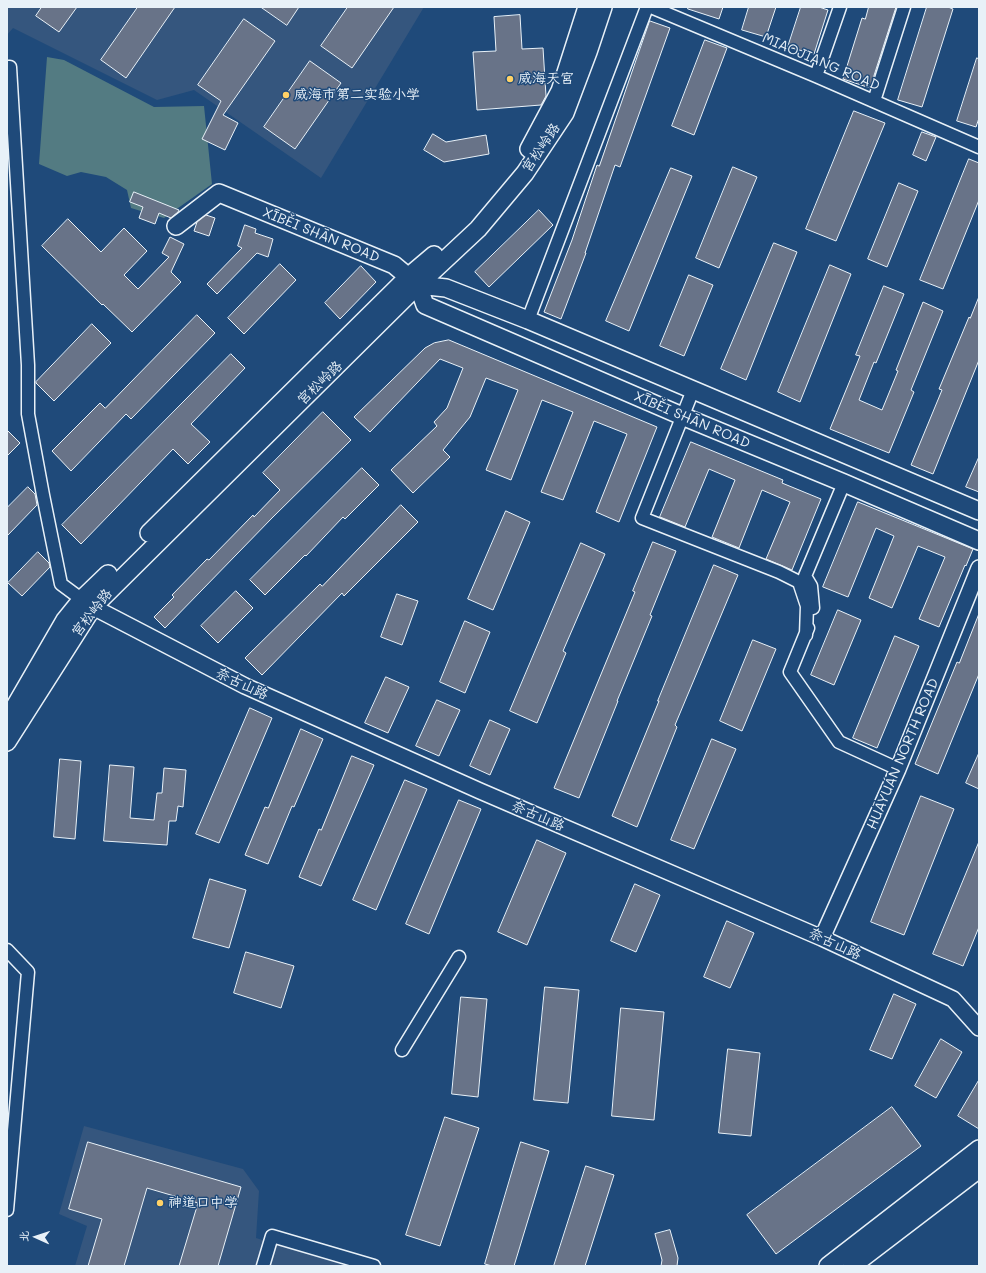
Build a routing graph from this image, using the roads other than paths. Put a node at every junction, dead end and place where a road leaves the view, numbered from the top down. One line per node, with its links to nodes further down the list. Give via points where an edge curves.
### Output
1 (587, 7): 12 (main road, via 560,91 516,175 429,260)
2 (603, 7): 12 (main road, 宫松岭路, via 565,114 525,173 478,228)
3 (647, 7): 13 (street)
4 (651, 7): 8 (street, MIAOJIANG ROAD)
5 (840, 7): 8 (street)
6 (904, 7): 9 (street)
7 (7, 67): 20 (street, via 10,68 28,365 28,414 61,584)
8 (816, 76): 9 (street, MIAOJIANG ROAD)
9 (874, 101): 10 (street, MIAOJIANG ROAD)
10 (979, 147)
11 (176, 226): 12 (main road, XĪBĚI SHĀN ROAD, via 219,193 394,265)
12 (413, 281): 13 (main road, XĪBĚI SHĀN ROAD, via 446,288); 15 (main road, XĪBĚI SHĀN ROAD, via 425,305); 20 (main road)
13 (528, 320): 14 (main road, XĪBĚI SHĀN ROAD)
14 (693, 390): 15 (street); 17 (main road, XĪBĚI SHĀN ROAD)
15 (682, 416): 16 (main road, XĪBĚI SHĀN ROAD); 21 (street, via 642,518 799,582 807,606)
16 (844, 483): 18 (main road, XĪBĚI SHĀN ROAD); 21 (street, via 805,576 810,586 814,610)
17 (979, 511)
18 (979, 541)
19 (979, 568): 24 (street, HUĀYUÁN NORTH ROAD)
20 (87, 603): 22 (main road, via 65,620); 23 (main road, 宫松岭路); 25 (street, 奈古山路, via 245,686 487,794)
21 (806, 635): 24 (street, via 790,672 839,742)
22 (7, 720)
23 (7, 742)
24 (898, 769): 25 (street, HUĀYUÁN NORTH ROAD)
25 (822, 938): 28 (street, 奈古山路, via 953,999)
26 (7, 950): 32 (street, via 28,972)
27 (459, 957): 29 (street)
28 (979, 1028)
29 (402, 1050)
30 (979, 1149): 35 (main road)
31 (979, 1168): 36 (main road)
32 (7, 1210)
33 (263, 1266): 34 (street, via 272,1236)
34 (374, 1266)
35 (828, 1266)
36 (852, 1266)

